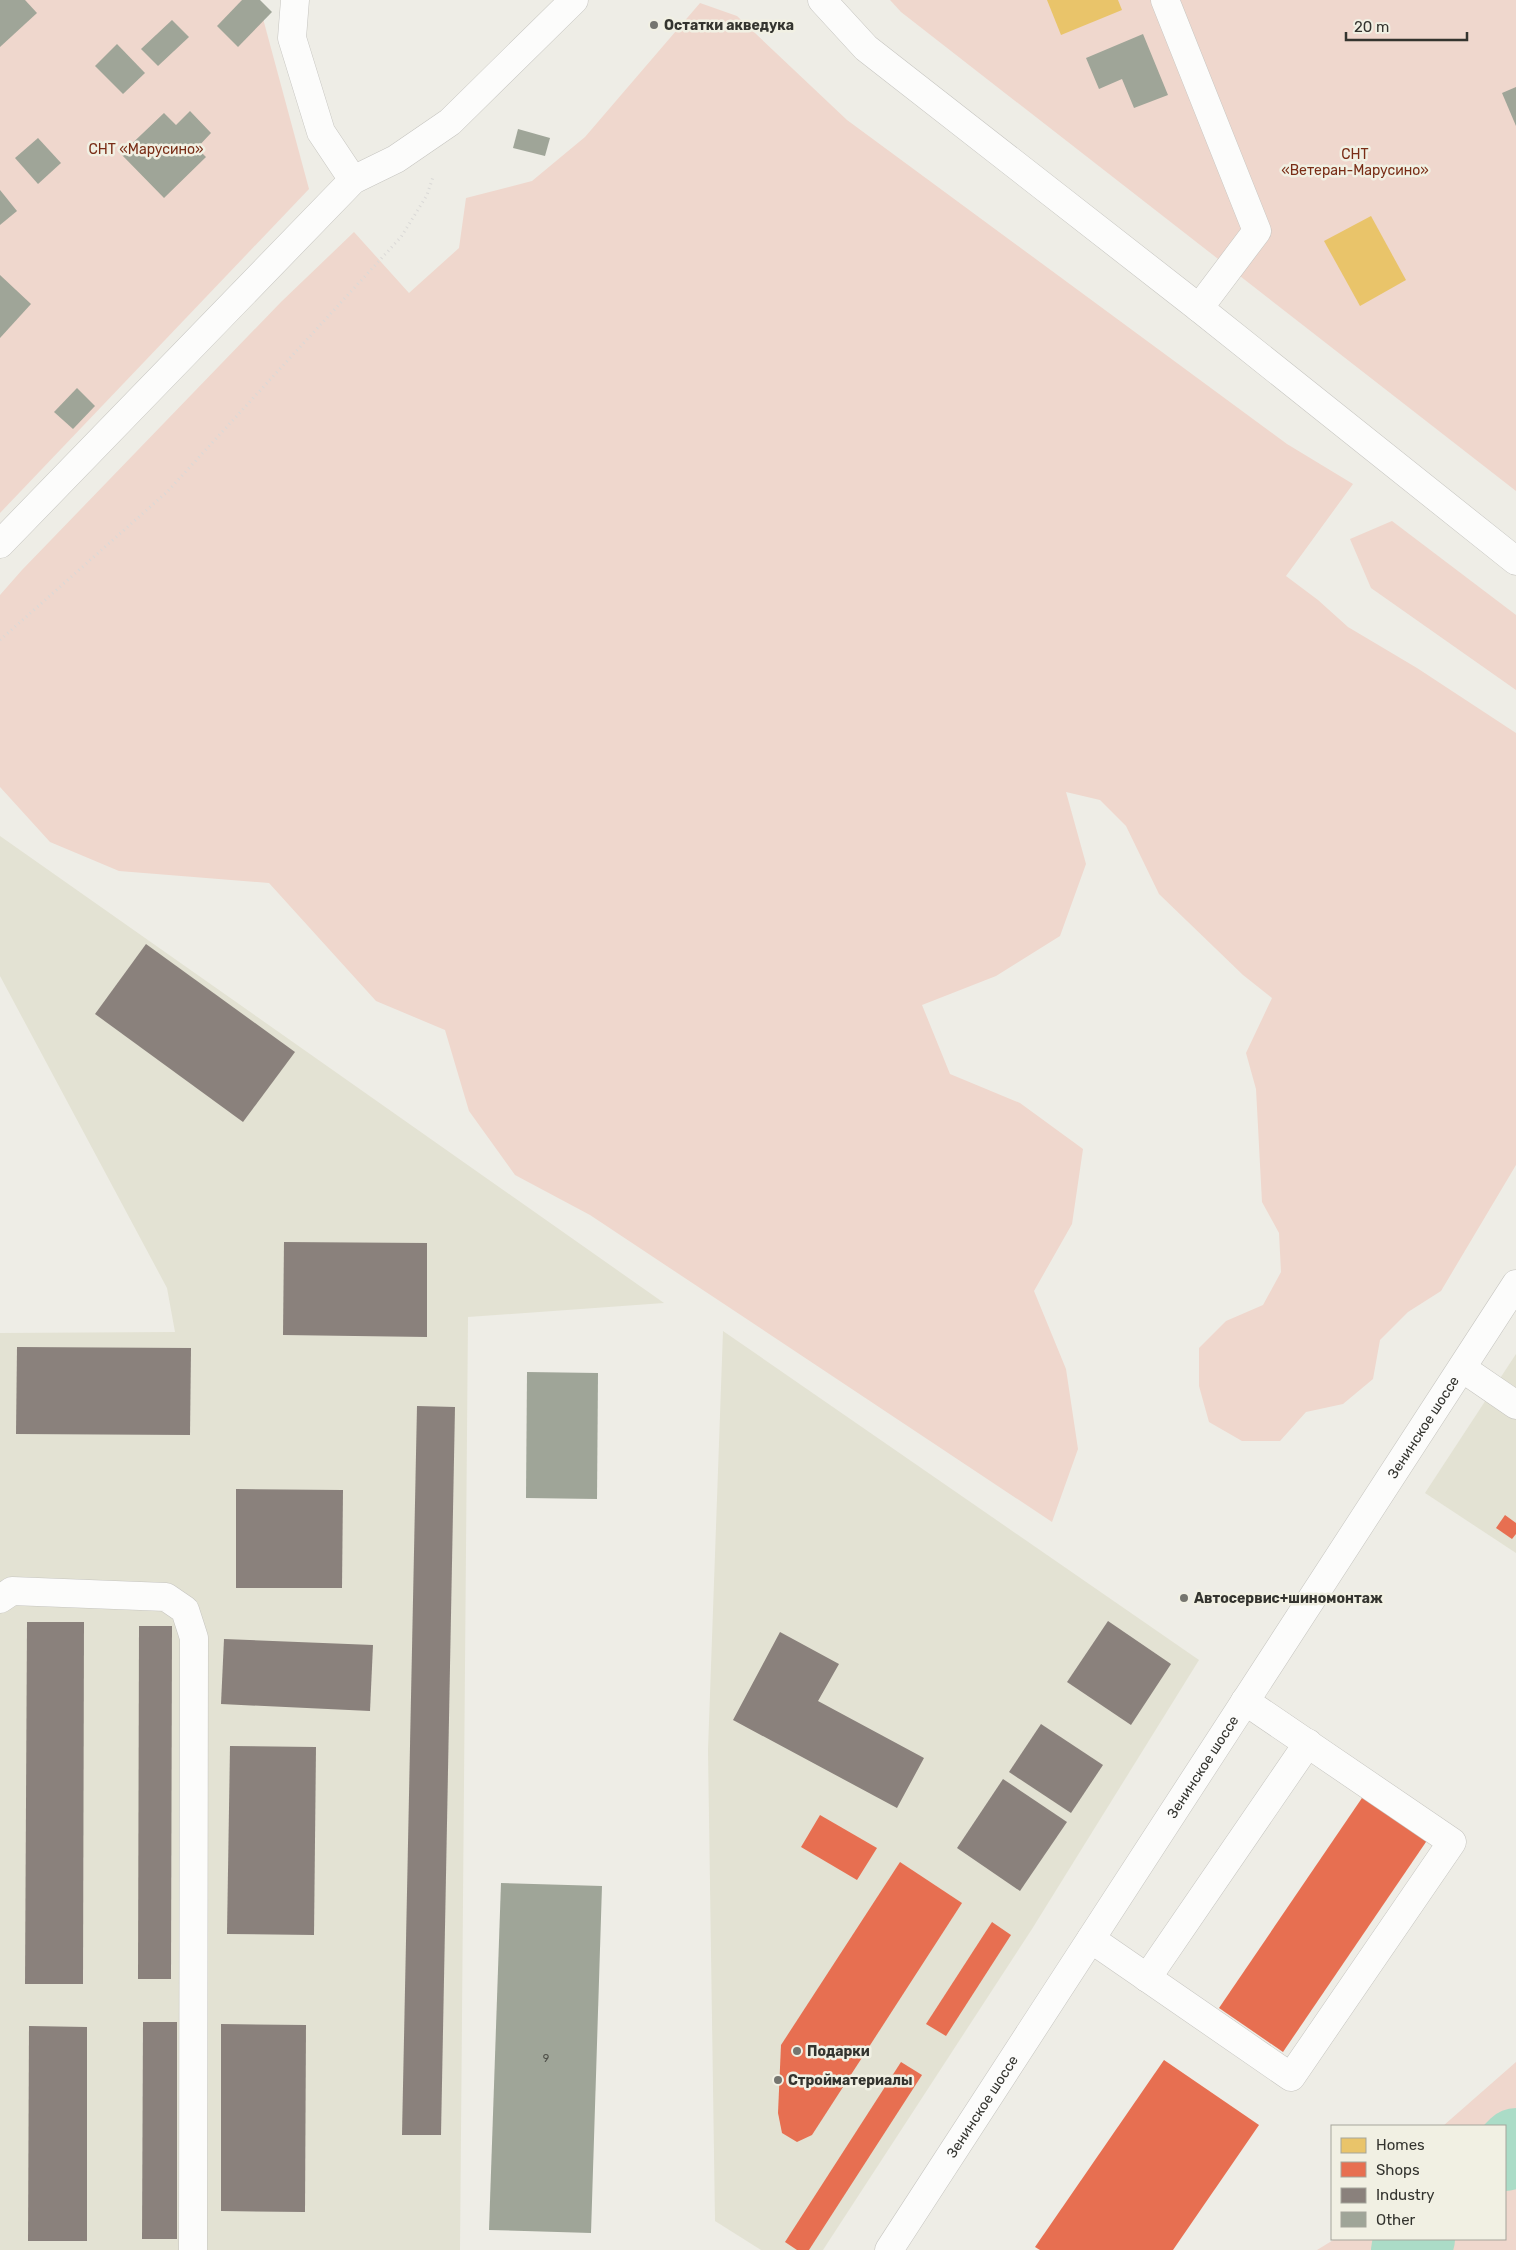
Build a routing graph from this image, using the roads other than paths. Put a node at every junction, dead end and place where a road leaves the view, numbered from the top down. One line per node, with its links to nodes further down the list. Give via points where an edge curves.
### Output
1 (295, 0): 5 (main road, via 292,38 321,132)
2 (574, 0): 5 (main road, via 450,122 396,159)
3 (822, 0): 6 (main road, via 866,48)
4 (1165, 0): 6 (main road, via 1257,231)
5 (353, 180): 7 (main road)
6 (1199, 308): 8 (main road)
7 (0, 544)
8 (1516, 561)
9 (1516, 1284): 10 (main road, Зенинское шоссе)
10 (1462, 1368): 11 (main road); 13 (main road, Зенинское шоссе)
11 (1516, 1405)
12 (0, 1598): 17 (main road, via 12,1591 166,1597 185,1610 194,1638)
13 (1245, 1701): 14 (main road); 15 (main road, Зенинское шоссе)
14 (1308, 1743): 16 (main road); 16 (main road, via 1452,1842 1292,2077)
15 (1091, 1939): 16 (main road); 18 (main road, Зенинское шоссе)
16 (1147, 1978)
17 (192, 2250)
18 (889, 2250)

